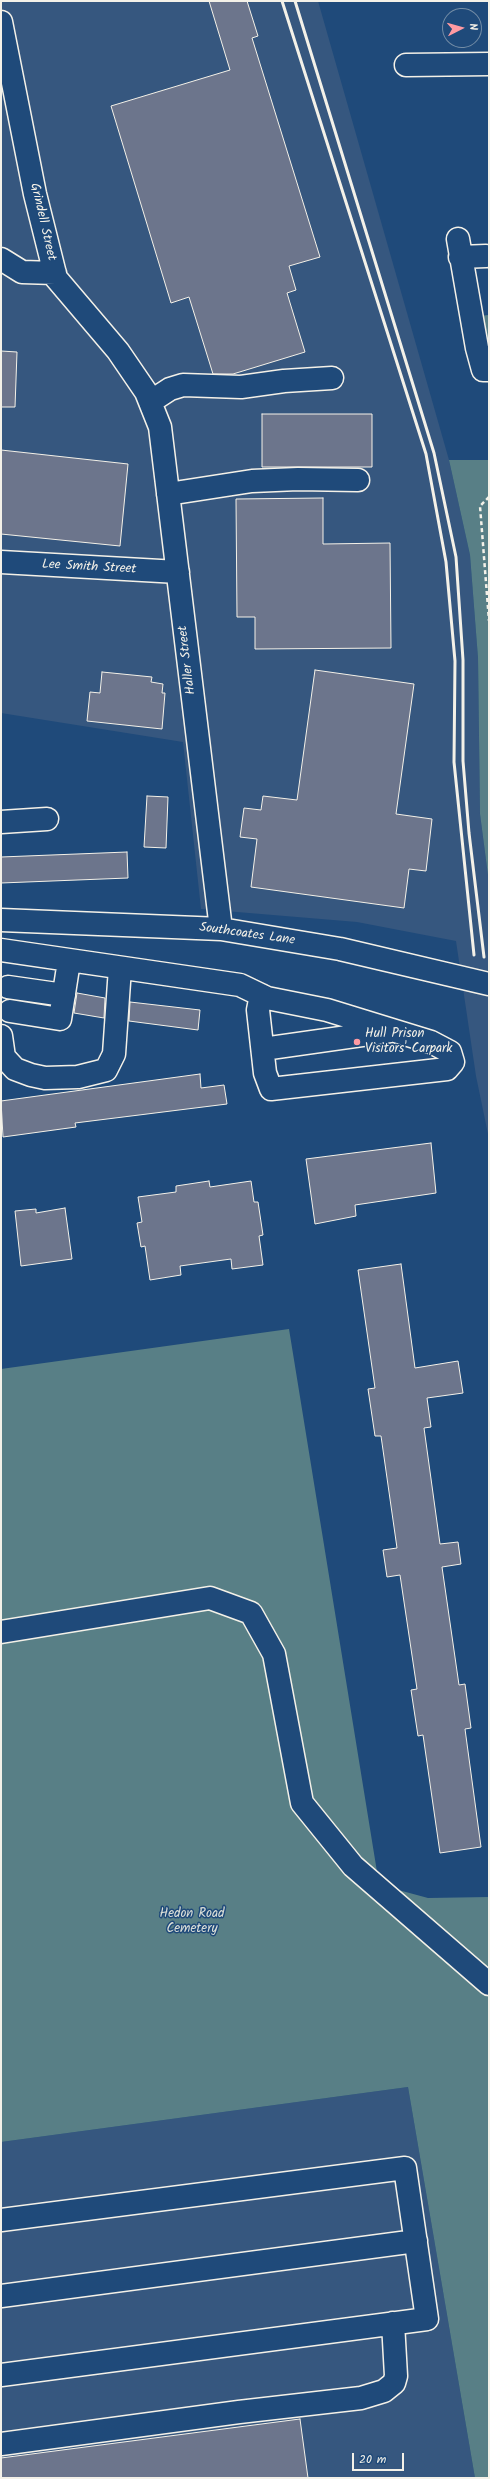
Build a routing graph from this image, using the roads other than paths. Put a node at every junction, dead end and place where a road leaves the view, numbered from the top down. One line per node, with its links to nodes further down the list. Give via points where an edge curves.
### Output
1 (1, 22): 6 (street, Grindell Street, via 35,194)
2 (489, 64): 3 (street)
3 (406, 66)
4 (486, 256): 7 (street, via 459,248 477,348 484,370)
5 (1, 259): 6 (street, via 22,272)
6 (55, 273): 9 (street, Grindell Street, via 56,278 118,351)
7 (489, 370)
8 (332, 378): 9 (street, via 241,387 183,385)
9 (148, 397): 11 (street, Haller Street, via 160,427)
10 (358, 480): 11 (street, via 252,481)
11 (168, 494): 13 (street, Haller Street)
12 (1, 562): 13 (street, Lee Smith Street)
13 (178, 572): 17 (street, Haller Street)
14 (48, 819): 15 (street)
15 (1, 822)
16 (1, 920): 17 (street, Southcoates Lane)
17 (221, 930): 21 (street, Southcoates Lane, via 340,949)
18 (1, 950): 19 (street)
19 (69, 961): 20 (street); 23 (street)
20 (120, 968): 24 (street, via 240,985); 27 (street, via 114,1054 106,1070 78,1077 31,1076 15,1069 4,1057)
21 (489, 984)
22 (8, 987): 23 (street)
23 (64, 995): 25 (street, via 60,1019)
24 (266, 1002): 26 (street, via 327,1010); 28 (street)
25 (10, 1011)
26 (393, 1031): 28 (street); 28 (street, via 431,1042 450,1052 453,1062 447,1069 271,1089 265,1073)
27 (1, 1036)
28 (263, 1049)
29 (1, 1632): 30 (street, via 210,1598 251,1613 274,1654 302,1803 353,1866)
30 (489, 1984)
31 (1, 2220): 32 (street, via 405,2168)
32 (416, 2241): 33 (street); 34 (street, via 426,2319)
33 (1, 2296)
34 (394, 2323): 35 (street); 36 (street, via 396,2376 394,2383 384,2391 361,2398)
35 (1, 2375)
36 (1, 2444)

